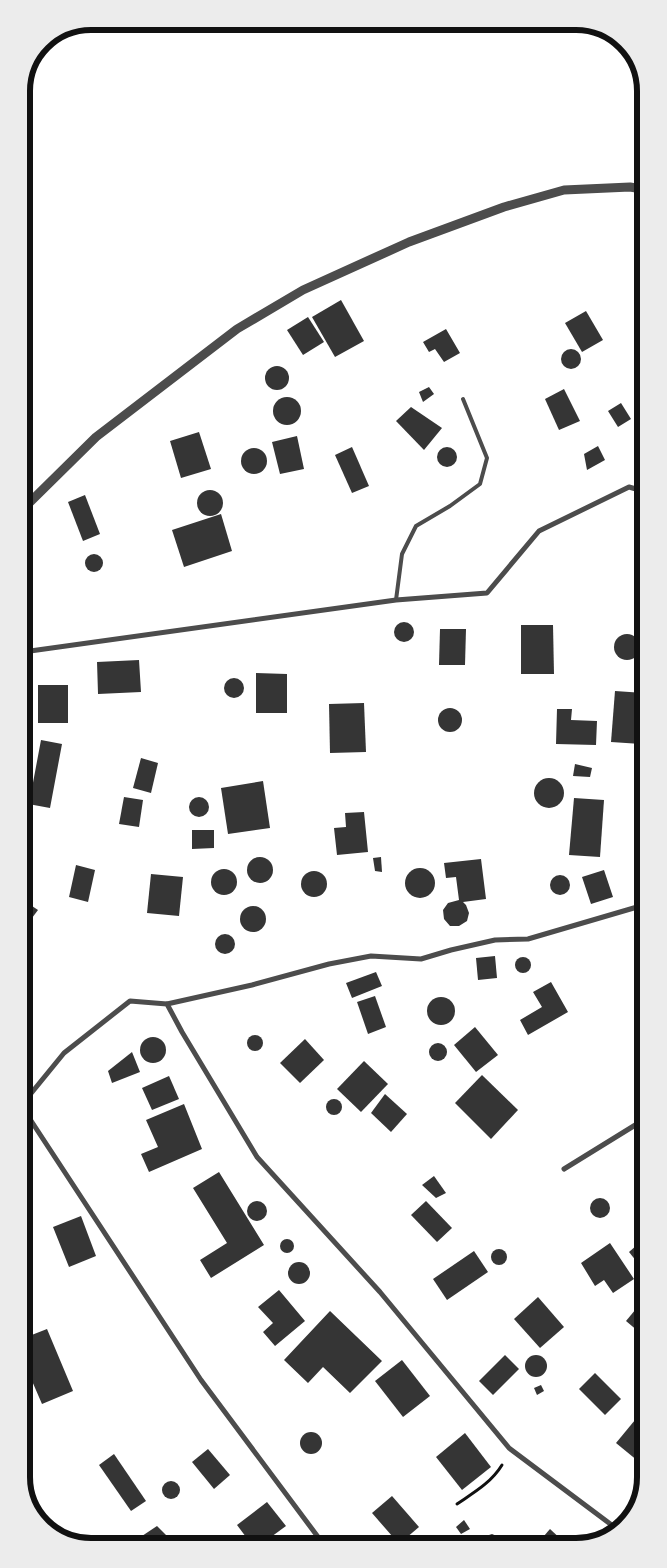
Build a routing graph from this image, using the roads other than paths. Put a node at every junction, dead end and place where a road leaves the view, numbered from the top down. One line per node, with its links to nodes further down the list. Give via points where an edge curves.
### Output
1 (637, 188): 4 (street, via 564,190 504,207 409,242 303,290 237,329 96,437)
2 (463, 399): 5 (lane, via 487,458 480,484 416,526 402,554)
3 (637, 489): 5 (street, via 629,487 539,530 487,593)
4 (30, 502)
5 (396, 600): 6 (street)
6 (30, 651)
7 (637, 907): 8 (street, via 528,939 495,940 421,959 371,956)
8 (168, 1004): 9 (street, via 130,1001 64,1053); 13 (street, via 257,1158 380,1292 510,1449)
9 (30, 1095)
10 (30, 1119): 14 (street, via 202,1380)
11 (637, 1124): 12 (street)
12 (564, 1169)
13 (612, 1526)
14 (319, 1538)

